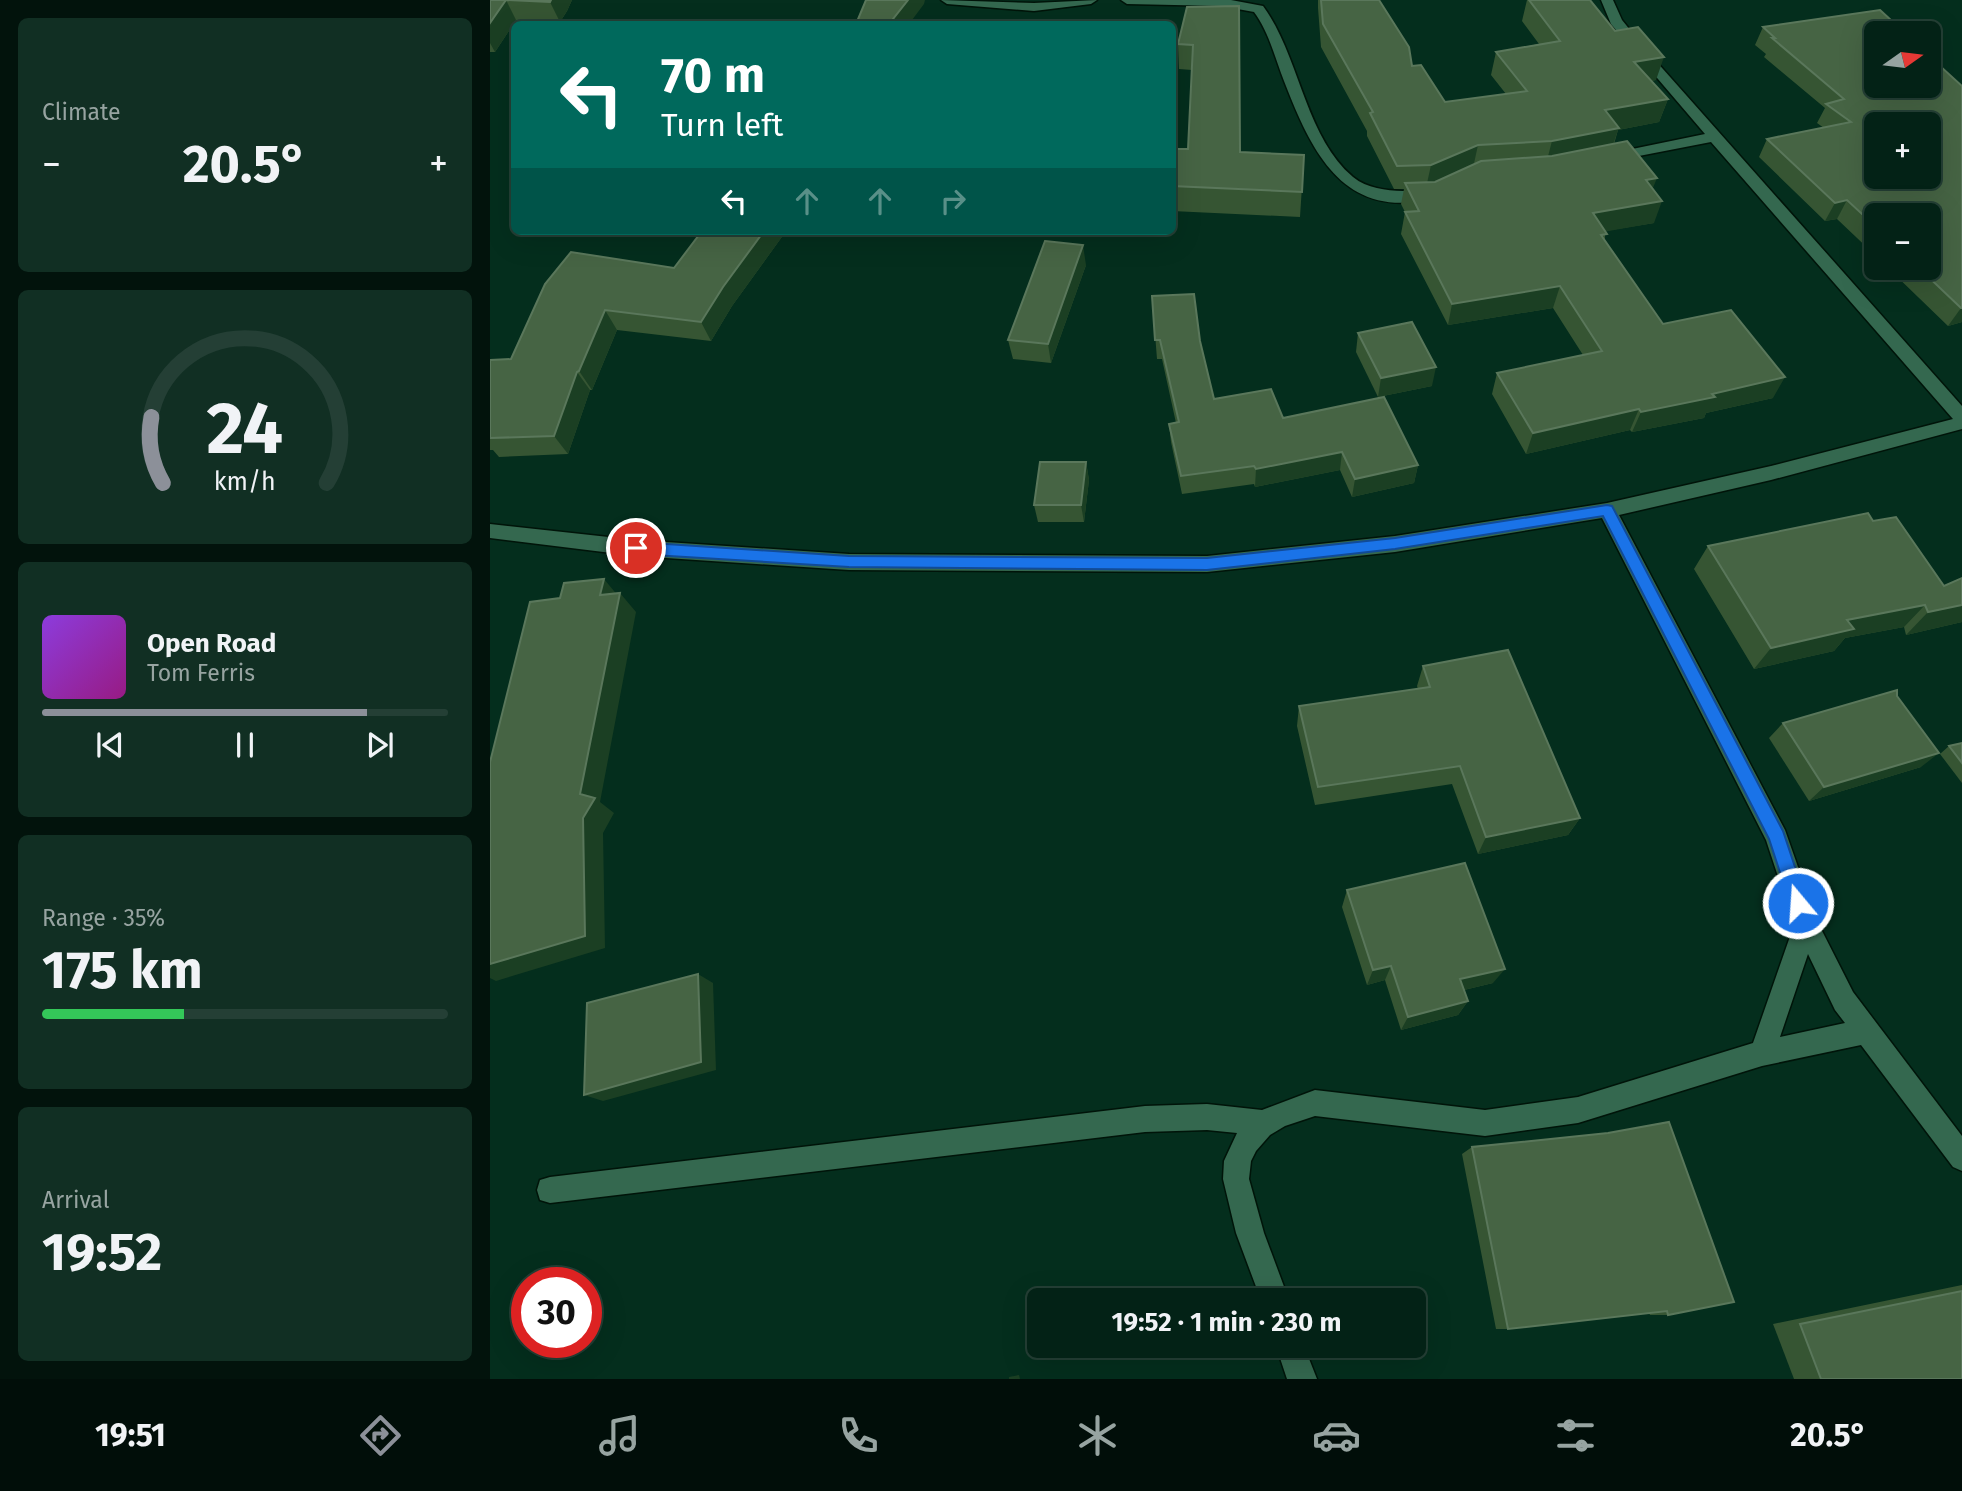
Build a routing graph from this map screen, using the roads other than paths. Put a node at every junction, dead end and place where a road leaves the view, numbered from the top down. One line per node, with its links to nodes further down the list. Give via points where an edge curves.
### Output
1 (947, 0): 2 (street, via 1034,7)
2 (1091, 0)
3 (1127, 0): 7 (street, via 1221,2 1258,9 1269,22 1326,155 1355,186 1385,197 1430,196)
4 (1607, 0): 5 (street, via 1616,21)
5 (1714, 137): 6 (street); 8 (street, via 1910,356)
6 (1598, 160)
7 (1440, 191)
8 (1962, 421): 9 (street, via 1771,473)
9 (1607, 510): 10 (street, via 1395,544 1207,564 849,562 636,548); 11 (street, via 1777,837)
10 (490, 531)
11 (1806, 925): 12 (street, via 1844,1001); 13 (street)
12 (1868, 1031): 13 (street); 15 (street)
13 (1762, 1053): 14 (street, via 1578,1110 1485,1123 1315,1103)
14 (1265, 1123): 16 (street, via 1144,1119); 17 (street, via 1250,1138 1236,1166 1240,1202)
15 (1962, 1158)
16 (550, 1190)
17 (1271, 1288)
18 (1294, 1358): 19 (street)
19 (1302, 1379)

